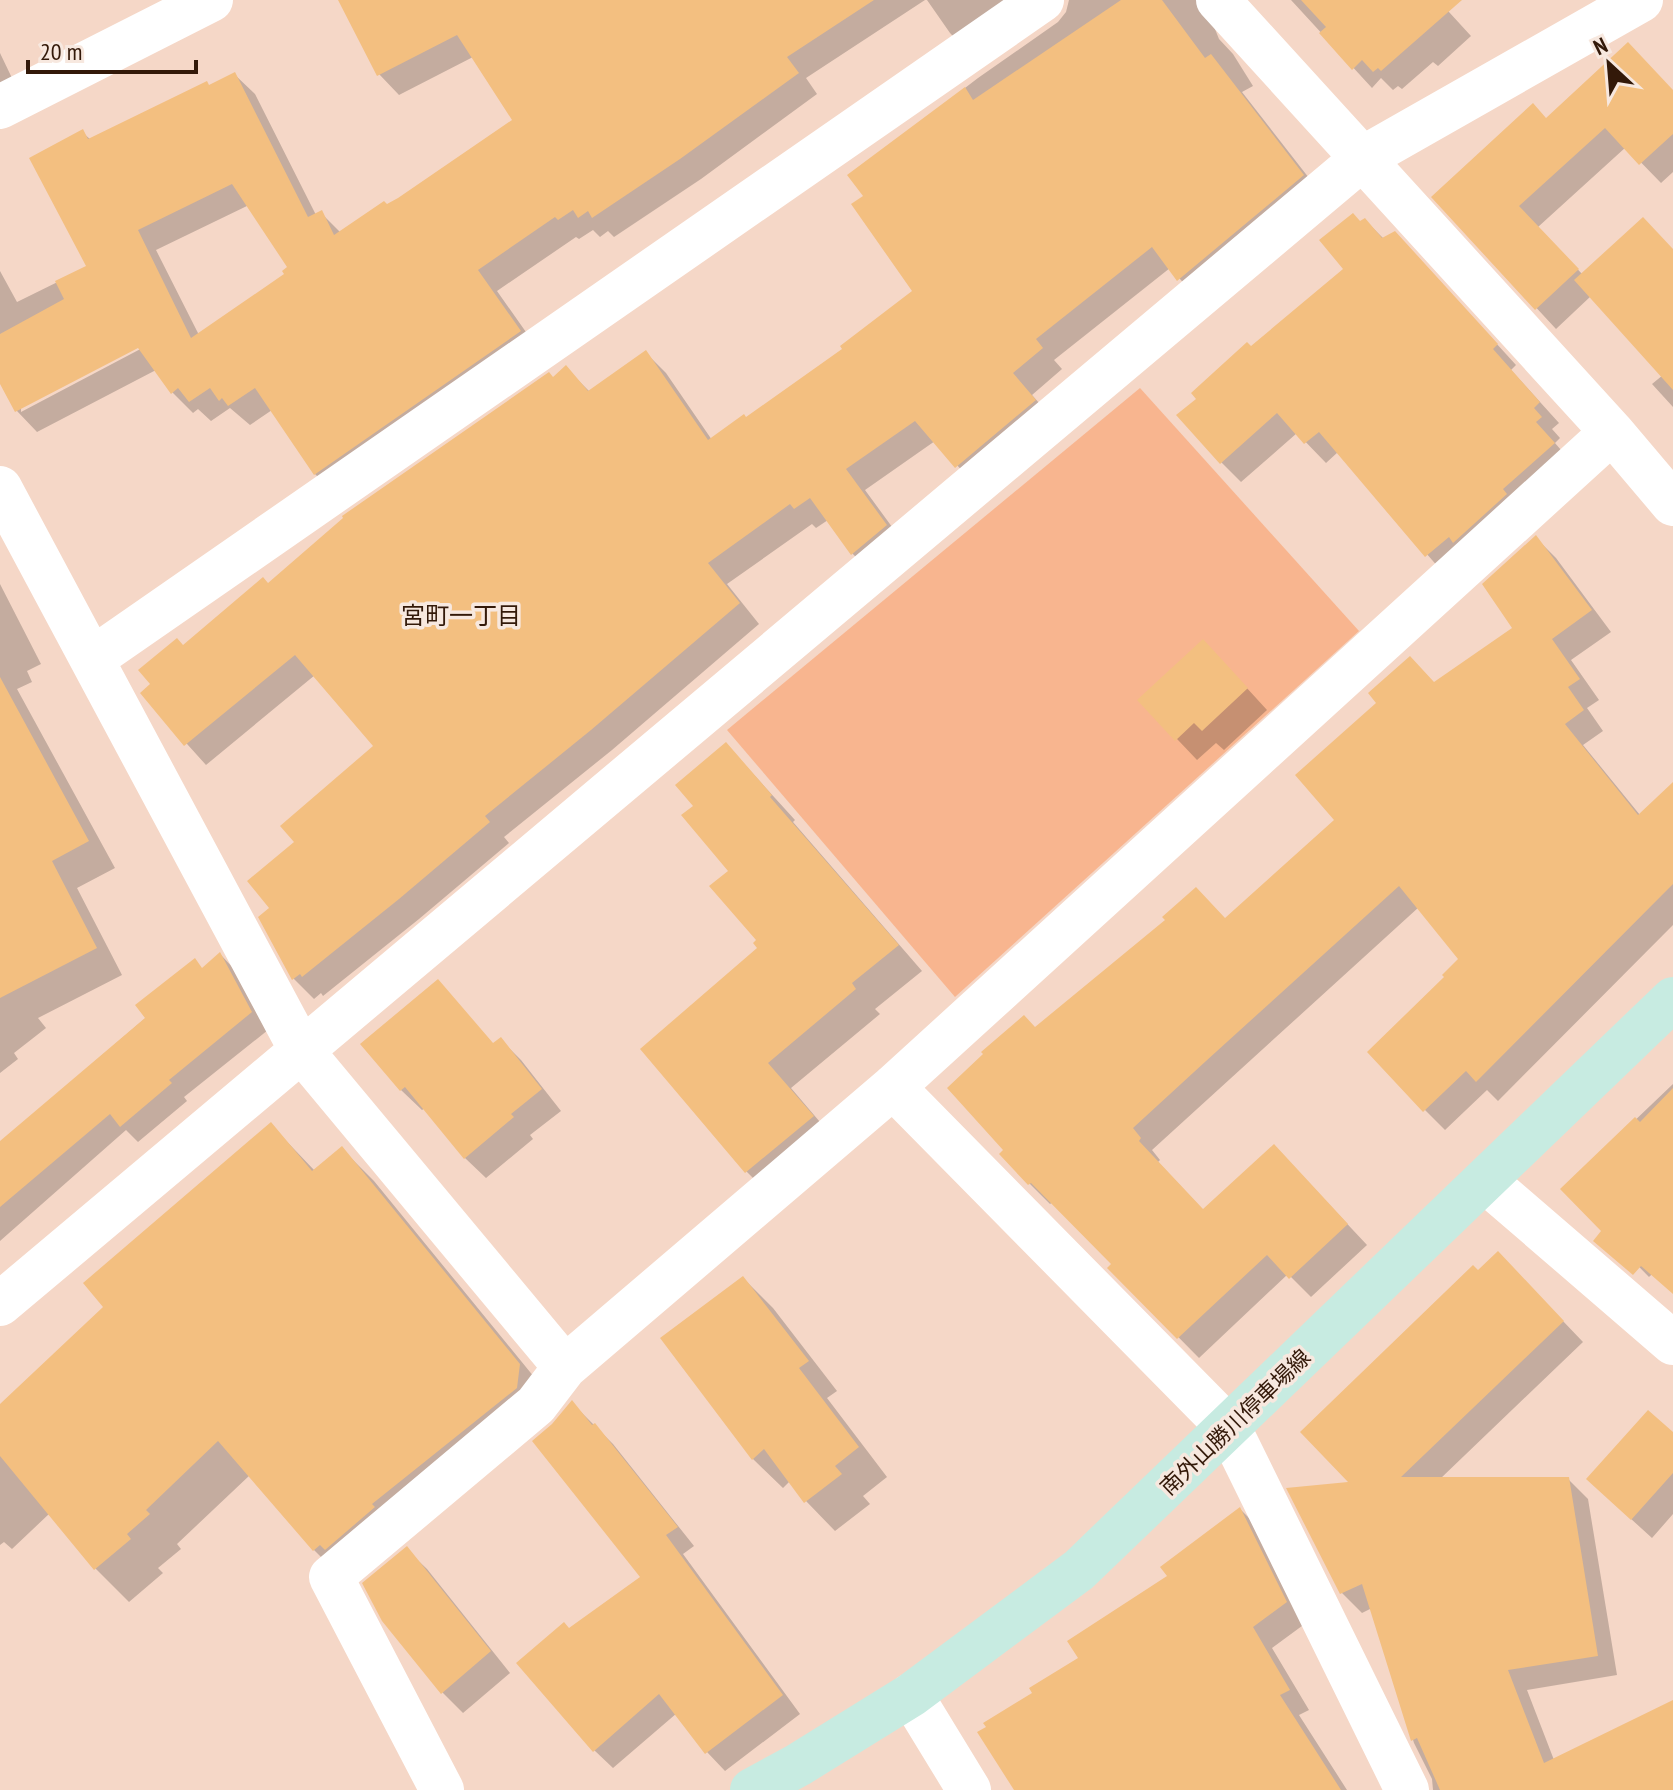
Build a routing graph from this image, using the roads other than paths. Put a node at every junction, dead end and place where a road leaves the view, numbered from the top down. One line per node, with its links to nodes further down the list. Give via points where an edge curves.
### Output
1 (211, 0): 5 (street)
2 (1042, 0): 10 (street)
3 (1218, 0): 6 (street)
4 (1641, 0): 6 (street)
5 (0, 107)
6 (1363, 158): 7 (street); 12 (street)
7 (1612, 432): 9 (street); 13 (street)
8 (0, 488): 10 (street)
9 (1673, 504)
10 (92, 659): 12 (street)
11 (1673, 999): 14 (main road, 南外山勝川停車場線)
12 (301, 1050): 15 (street); 17 (street)
13 (893, 1087): 17 (street); 18 (street)
14 (1485, 1181): 16 (street); 18 (main road, 南外山勝川停車場線)
15 (0, 1304)
16 (1673, 1343)
17 (565, 1367): 20 (street, via 536,1405 331,1577)
18 (1229, 1428): 19 (main road, 南外山勝川停車場線, via 1079,1570); 23 (street)
19 (911, 1695): 21 (main road, 南外山勝川停車場線); 22 (street)
20 (442, 1790)
21 (752, 1790)
22 (969, 1790)
23 (1407, 1790)

